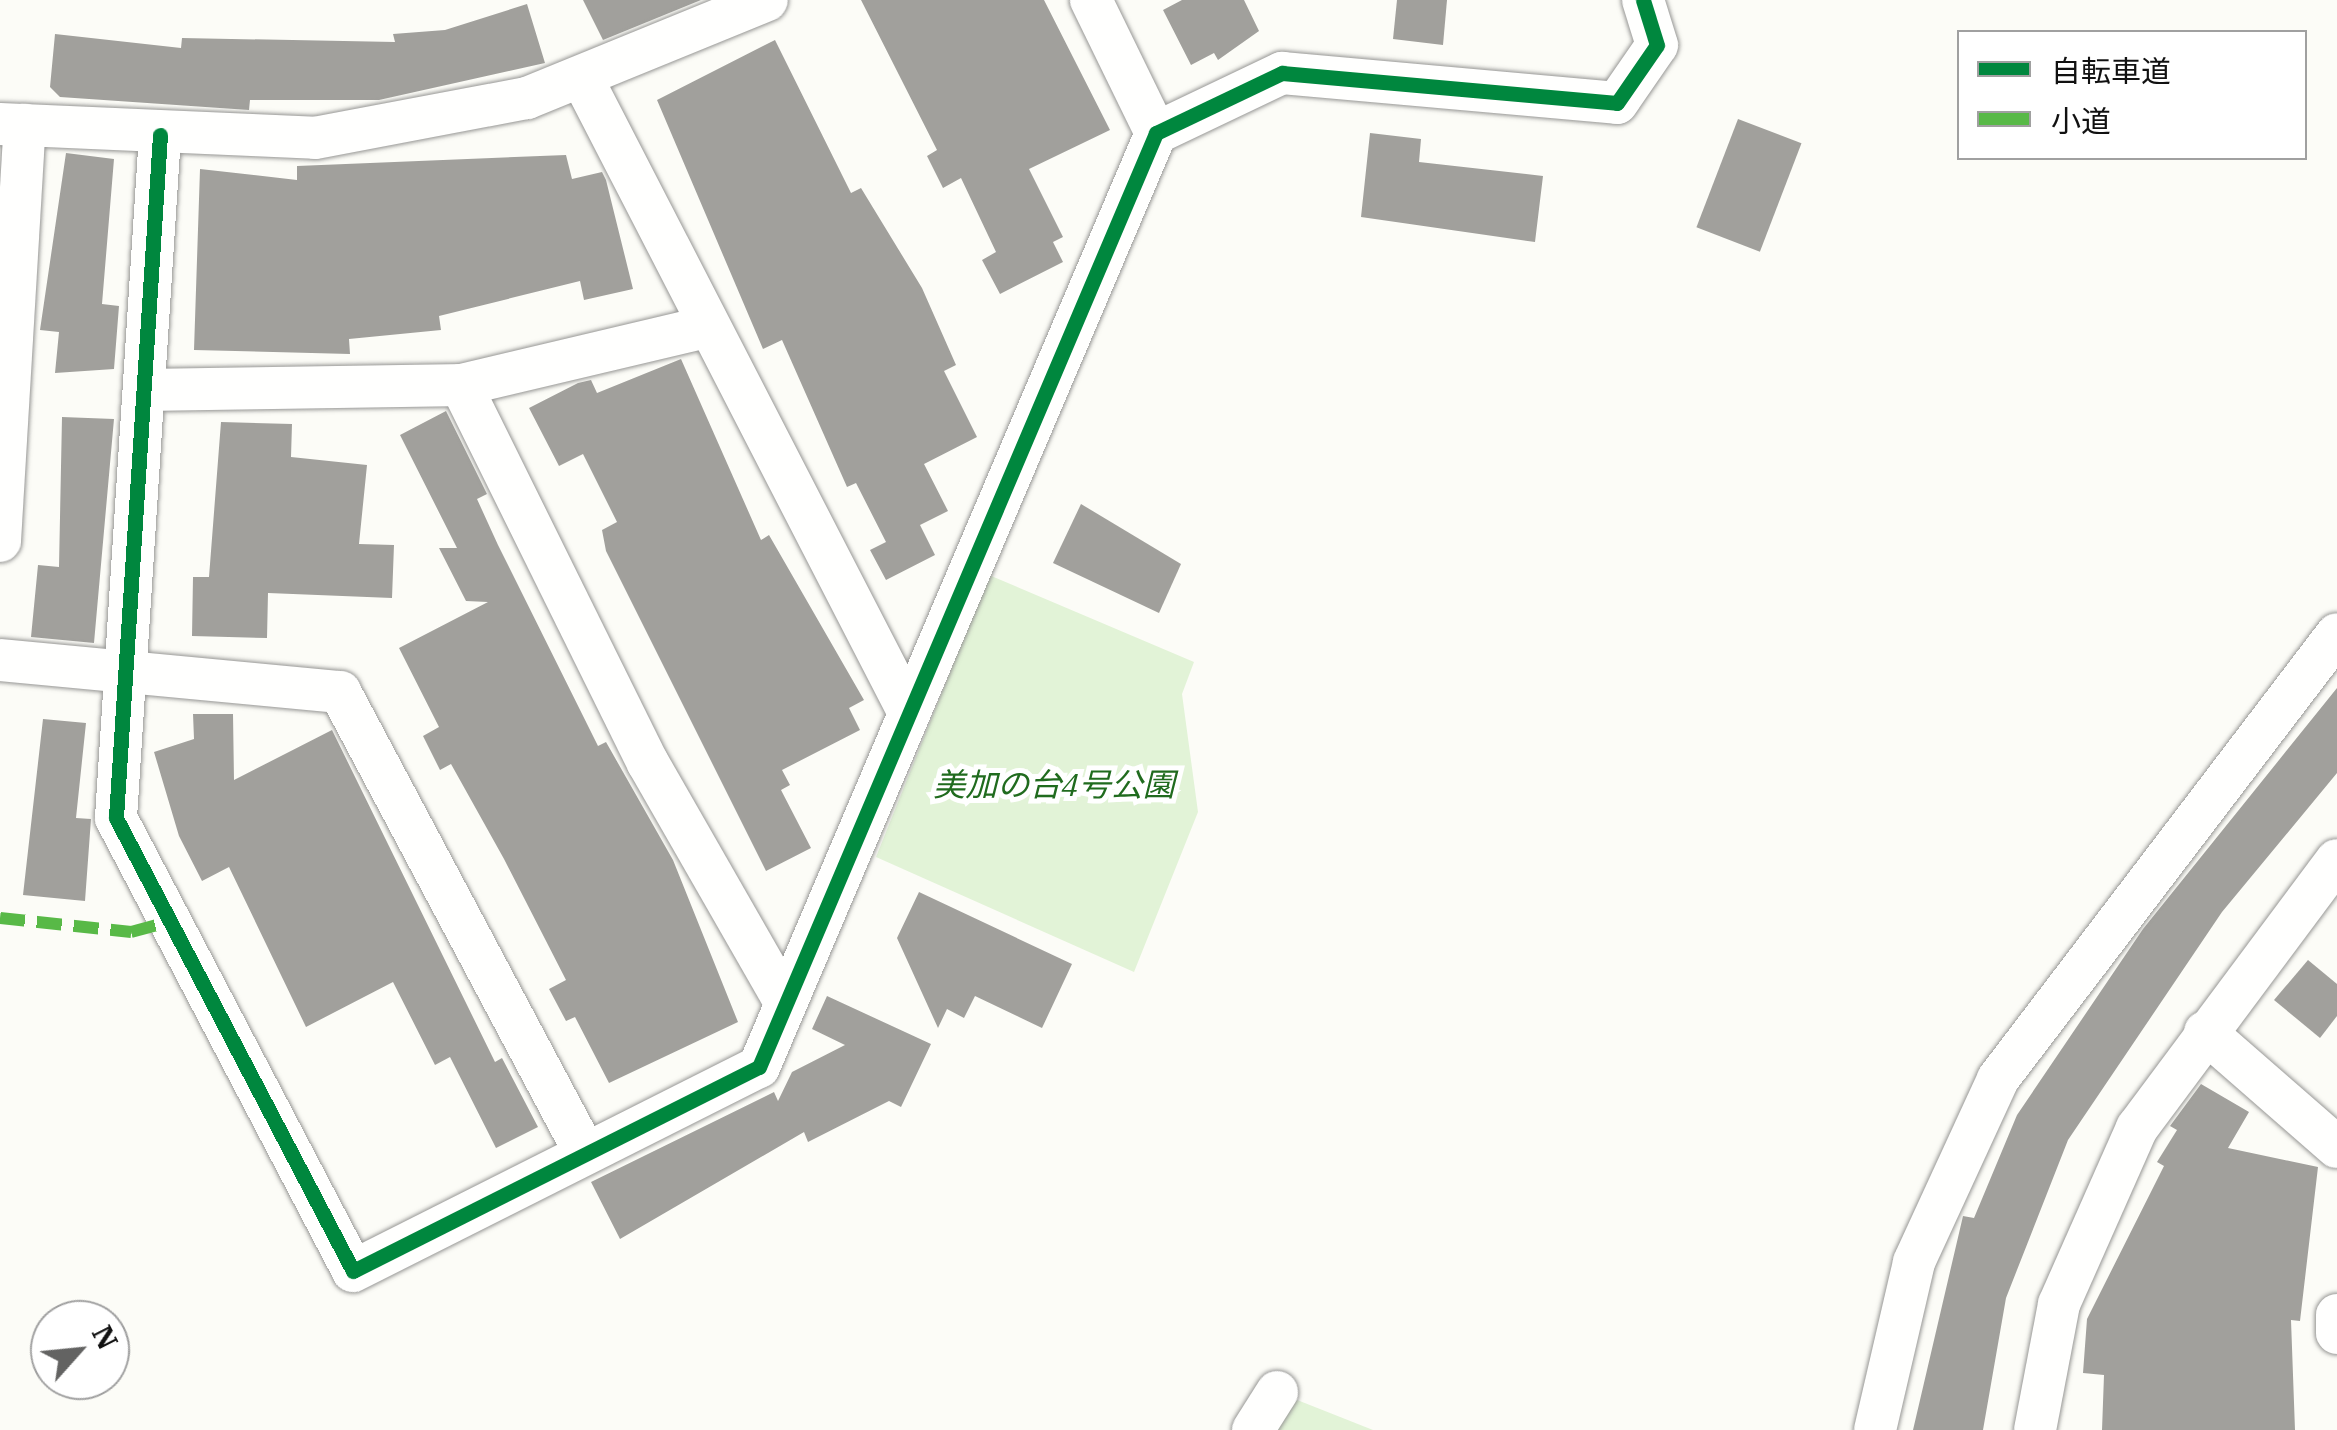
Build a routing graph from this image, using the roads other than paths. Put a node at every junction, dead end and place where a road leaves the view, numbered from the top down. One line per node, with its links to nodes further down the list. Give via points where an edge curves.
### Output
1 (767, 0): 4 (street)
2 (1091, 0): 6 (street)
3 (1643, 0): 6 (street, via 1657,45 1617,103 1282,73)
4 (583, 80): 7 (street, via 315,138); 8 (street)
5 (13, 124): 7 (street); 11 (street)
6 (1156, 134): 15 (street)
7 (160, 136): 10 (street)
8 (703, 328): 9 (street); 15 (street)
9 (462, 385): 10 (street); 17 (street, via 648,762)
10 (149, 390): 14 (street)
11 (0, 541)
12 (2337, 634): 25 (street, via 1998,1079 1914,1262)
13 (0, 660): 14 (street)
14 (130, 670): 20 (street, via 340,692); 20 (street, via 116,818 353,1270)
15 (908, 711): 17 (street)
16 (2337, 860): 18 (street)
17 (785, 1002): 20 (street, via 759,1067)
18 (2205, 1032): 19 (street); 26 (street, via 2137,1128 2092,1214 2060,1304)
19 (2337, 1147)
20 (584, 1150)
21 (2337, 1315): 22 (street)
22 (2337, 1333)
23 (1277, 1392): 24 (street)
24 (1252, 1430)
25 (1875, 1430)
26 (2035, 1430)

